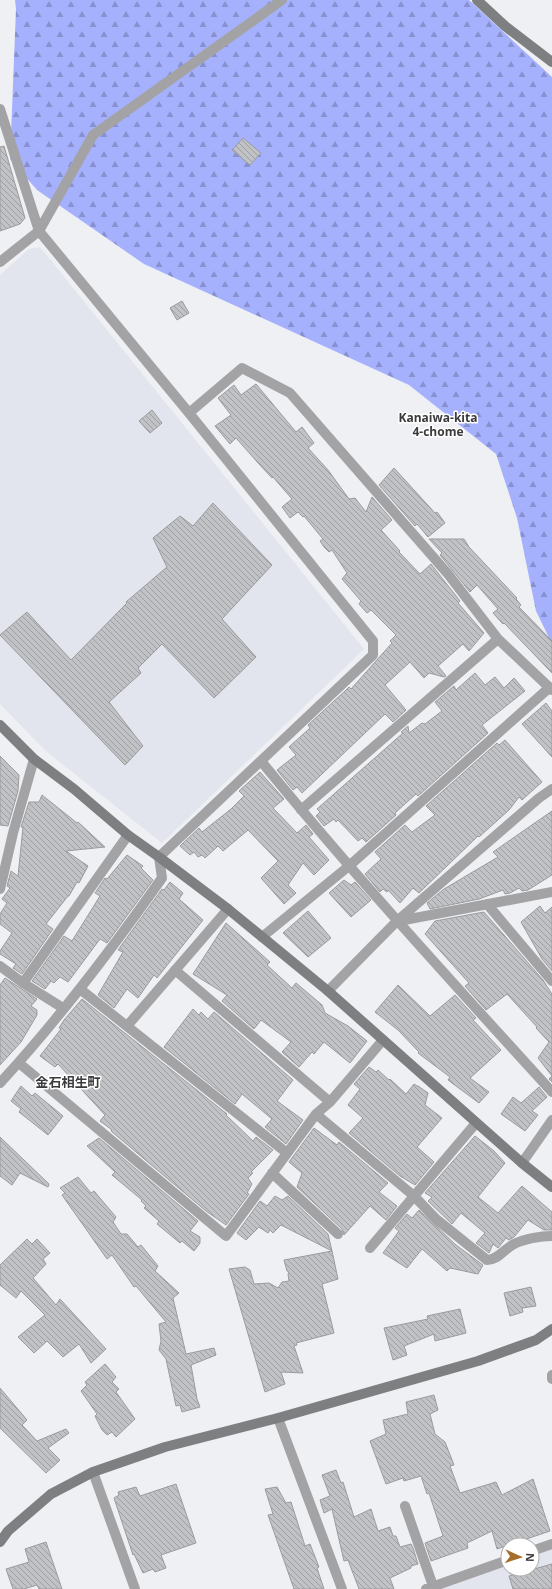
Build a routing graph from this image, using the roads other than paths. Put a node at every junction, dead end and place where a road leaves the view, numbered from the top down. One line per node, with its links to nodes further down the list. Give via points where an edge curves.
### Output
1 (282, 0): 5 (street, via 93,134)
2 (476, 0): 3 (street)
3 (552, 62)
4 (0, 109): 5 (street)
5 (39, 231): 6 (street); 7 (street)
6 (0, 262)
7 (189, 413): 8 (street, via 242,368 290,393 448,574); 12 (street, via 373,642 373,656)
8 (498, 639): 9 (street); 14 (street)
9 (551, 689): 17 (street)
10 (0, 725): 11 (street)
11 (34, 759): 15 (street); 18 (street)
12 (261, 762): 14 (street); 16 (street)
13 (552, 789): 22 (street, via 538,798)
14 (301, 810): 17 (street)
15 (128, 835): 16 (street); 27 (street)
16 (159, 857): 21 (street); 28 (street, via 162,878)
17 (349, 866): 22 (street); 23 (street)
18 (0, 889)
19 (552, 892): 20 (street)
20 (487, 904): 22 (street); 26 (street)
21 (228, 909): 23 (street); 25 (street)
22 (397, 921): 29 (street); 35 (street)
23 (262, 937): 29 (street)
24 (0, 966): 27 (street)
25 (175, 970): 31 (street); 36 (street)
26 (552, 980)
27 (23, 983): 30 (street)
28 (80, 989): 30 (street); 31 (street)
29 (328, 991): 32 (street)
30 (63, 1008): 33 (street)
31 (127, 1026): 40 (street)
32 (383, 1040): 36 (street); 39 (street)
33 (19, 1063): 34 (street); 42 (street, via 226,1236)
34 (0, 1083)
35 (552, 1092)
36 (330, 1102): 37 (street)
37 (316, 1114): 40 (street); 44 (street)
38 (552, 1120): 41 (street)
39 (476, 1123): 41 (street); 44 (street)
40 (287, 1153): 42 (street)
41 (522, 1164): 43 (street)
42 (272, 1173): 45 (street)
43 (552, 1187)
44 (414, 1196): 46 (street, via 436,1218 487,1260 493,1260 514,1244); 47 (street)
45 (338, 1234)
46 (552, 1236)
47 (370, 1248)
48 (552, 1329): 51 (street, via 536,1340 478,1361)
49 (552, 1374): 50 (street)
50 (552, 1378)
51 (278, 1418): 52 (street, via 165,1448); 60 (street)
52 (93, 1472): 54 (street, via 51,1494 8,1531); 59 (street)
53 (405, 1506): 58 (street)
54 (0, 1542)
55 (552, 1544): 56 (street)
56 (540, 1548)
57 (500, 1563): 58 (street)
58 (429, 1588)
59 (135, 1589)
60 (342, 1589)

